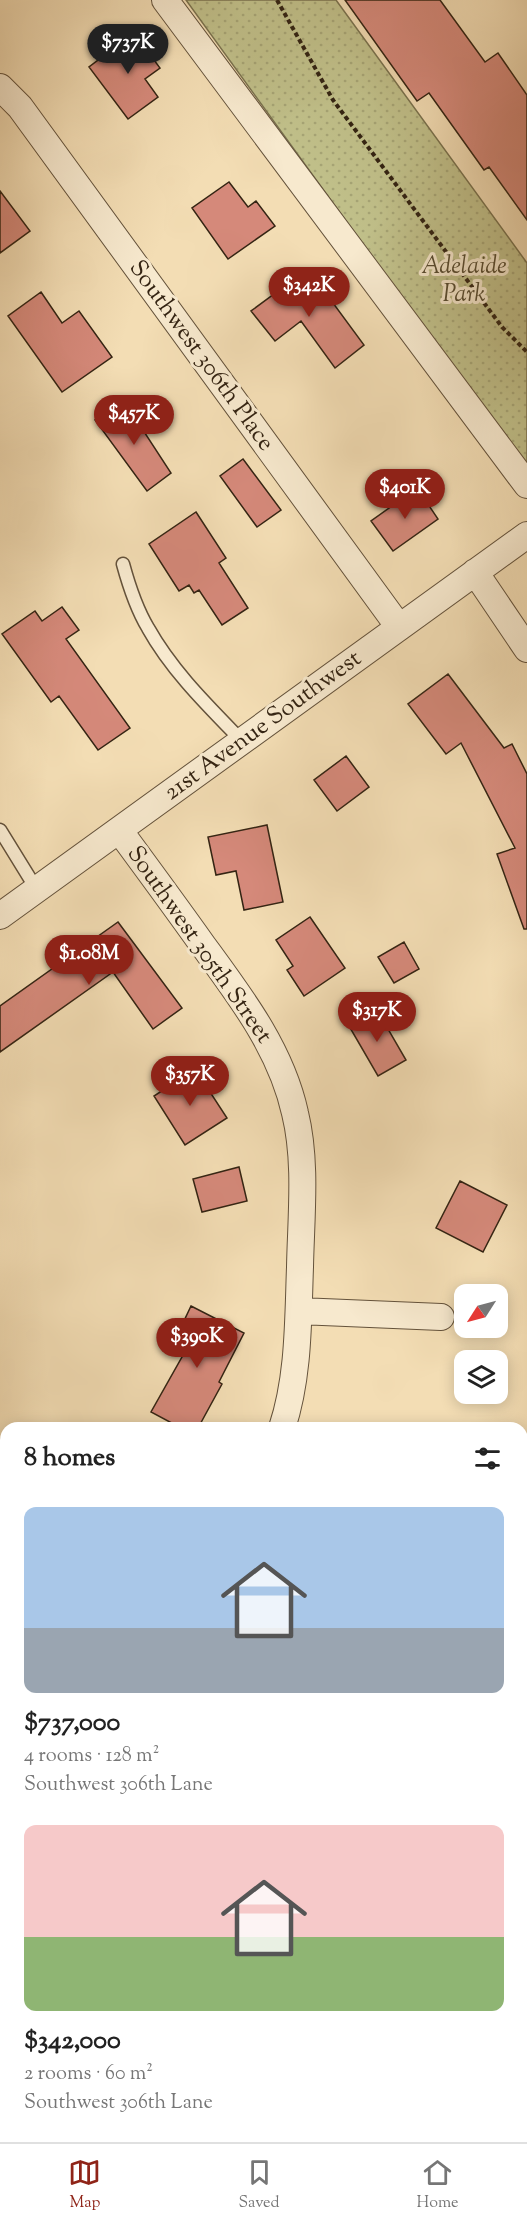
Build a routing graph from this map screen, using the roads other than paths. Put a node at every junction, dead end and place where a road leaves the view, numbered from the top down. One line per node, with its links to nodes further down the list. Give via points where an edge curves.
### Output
1 (165, 0): 3 (street)
2 (0, 87): 7 (street, Southwest 306th Place, via 20,107)
3 (527, 485)
4 (527, 535): 6 (street, 21st Avenue Southwest)
5 (123, 564): 9 (lane, via 132,596 166,656)
6 (475, 573): 7 (street, 21st Avenue Southwest); 8 (street)
7 (399, 627): 9 (street, 21st Avenue Southwest)
8 (527, 649)
9 (242, 741): 11 (street, 21st Avenue Southwest)
10 (0, 830): 12 (lane)
11 (119, 830): 12 (street, 21st Avenue Southwest); 14 (street, Southwest 305th Street, via 237,991 285,1075 301,1152)
12 (37, 890): 13 (street, 21st Avenue Southwest)
13 (0, 916)
14 (299, 1311): 15 (street); 16 (street, Southwest 305th Street, via 292,1396)
15 (441, 1317)
16 (284, 1422)

